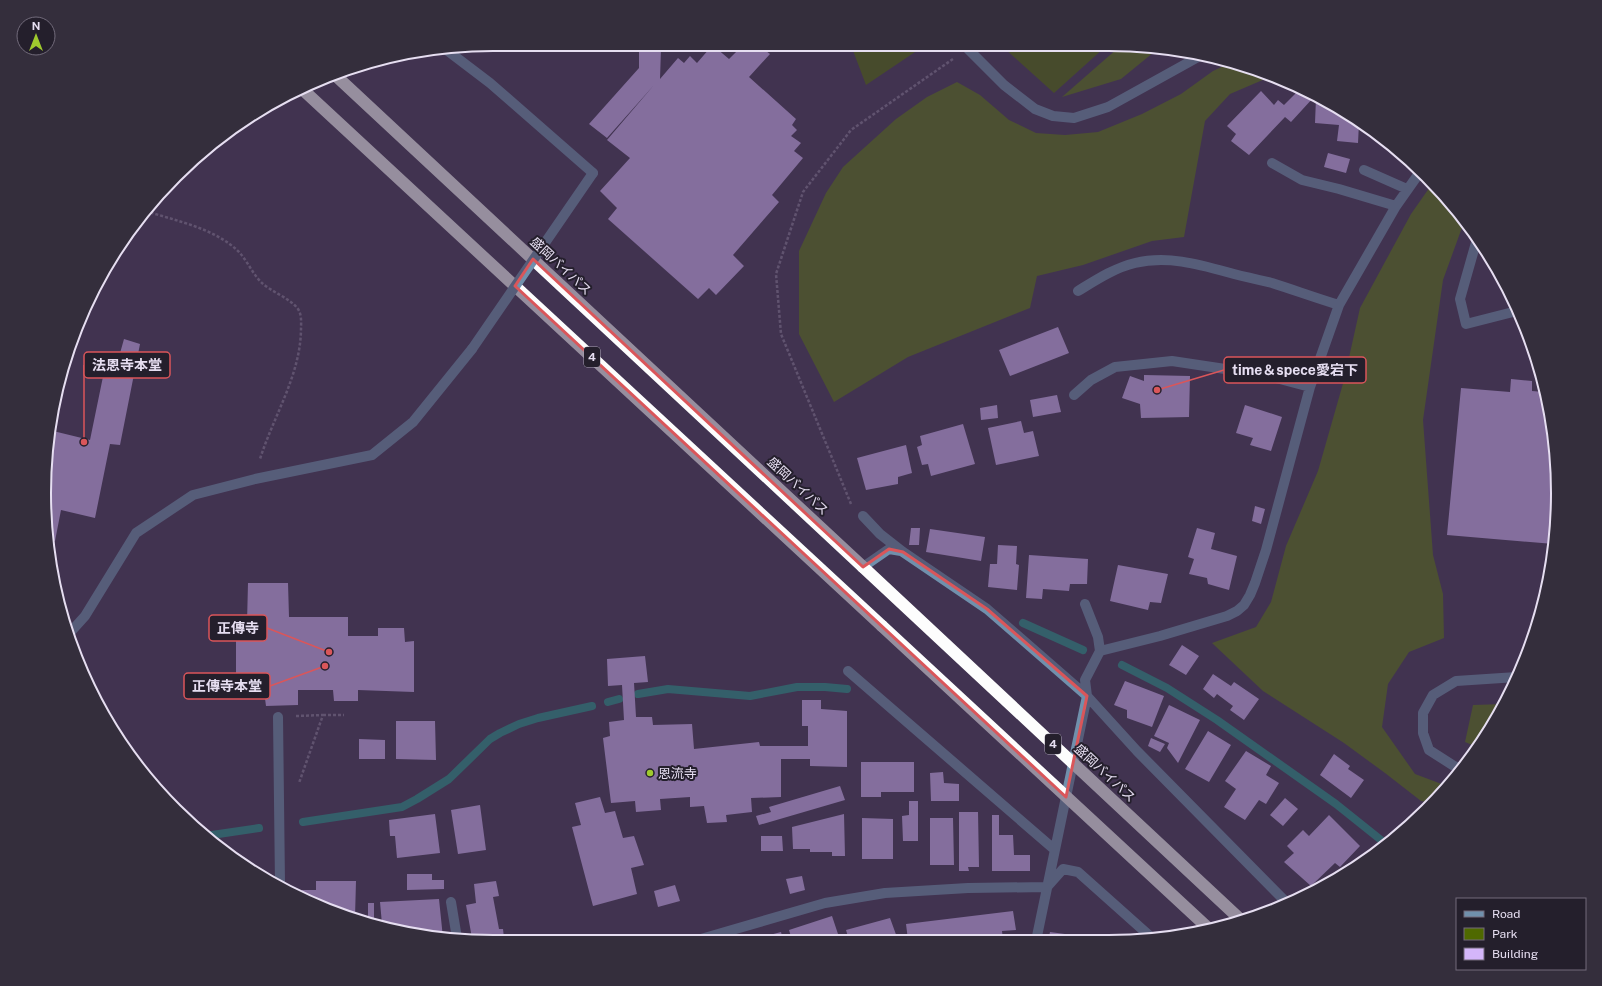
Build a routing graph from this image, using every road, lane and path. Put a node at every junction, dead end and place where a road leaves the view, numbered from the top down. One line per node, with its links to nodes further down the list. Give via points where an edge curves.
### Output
1 (964, 51): 20 (path, via 851,130 803,192 776,274 781,334)
2 (971, 51): 4 (street, via 1004,85 1035,109 1053,116 1074,118 1108,107)
3 (451, 53): 19 (street, bridge, via 490,83 593,173 472,349 413,422 372,455)
4 (1195, 59)
5 (339, 79): 23 (highway, 盛岡バイパス / 4)
6 (306, 93): 41 (highway, 4, bridge)
7 (1272, 163): 11 (street, via 1302,180)
8 (1364, 170): 10 (street)
9 (1417, 176): 10 (street)
10 (1407, 189): 11 (street)
11 (1396, 206): 15 (street)
12 (152, 213): 19 (path, via 203,230 231,245 266,287 293,304 301,314 301,336 296,368 265,444)
13 (1475, 244): 16 (street, via 1460,299 1466,324)
14 (1078, 291): 15 (street, via 1100,277 1136,263 1177,261 1272,284)
15 (1338, 305): 17 (street)
16 (1512, 312)
17 (1310, 387): 18 (street, via 1264,375 1172,361 1115,367 1090,380); 26 (street, via 1260,566 1244,605 1237,611 1214,620)
18 (1074, 396)
19 (255, 479): 25 (street, via 194,495 136,533 85,616)
20 (850, 502)
21 (863, 516): 22 (street, via 880,534)
22 (903, 552): 23 (street, via 889,550); 29 (street, via 987,608)
23 (864, 566): 40 (highway, 盛岡バイパス / 4, bridge)
24 (1085, 604): 26 (street, via 1098,637)
25 (73, 630)
26 (1100, 650): 29 (street, via 1085,680)
27 (848, 671): 35 (street)
28 (1510, 677): 33 (street, via 1456,681 1433,695 1423,713 1423,733 1429,750)
29 (1088, 696): 35 (street); 38 (street, via 1138,751)
30 (323, 715): 31 (path); 32 (path); 34 (path, via 296,793)
31 (344, 715)
32 (278, 717): 34 (street)
33 (1456, 767)
34 (279, 793): 36 (street)
35 (1055, 850): 37 (street)
36 (280, 880)
37 (1047, 887): 43 (street, via 1063,869 1078,872); 44 (street, via 885,893 825,903); 45 (street)
38 (1283, 899)
39 (451, 902): 42 (street)
40 (1238, 916)
41 (1205, 924)
42 (456, 933)
43 (1147, 933)
44 (715, 935)
45 (1037, 935)

